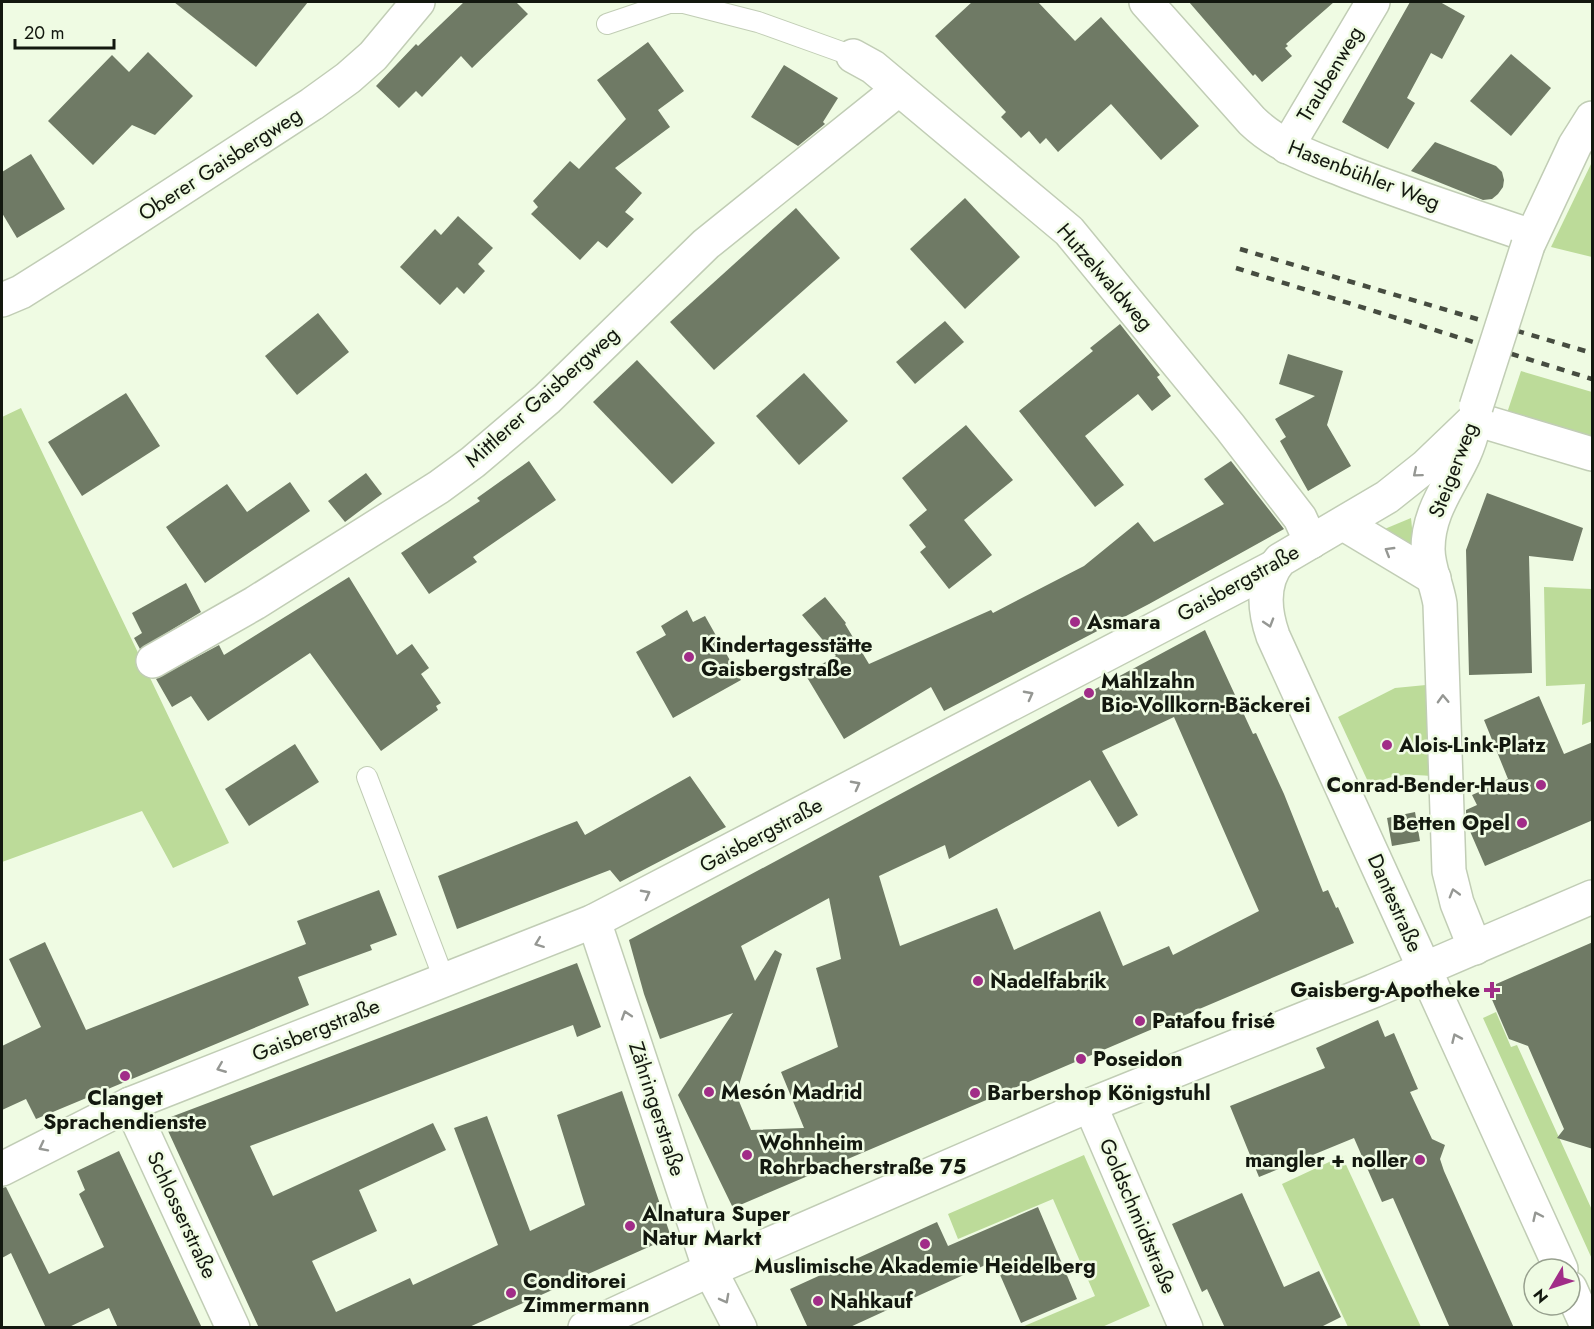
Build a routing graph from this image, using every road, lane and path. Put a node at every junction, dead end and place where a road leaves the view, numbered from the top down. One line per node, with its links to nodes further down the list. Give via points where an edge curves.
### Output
1 (418, 2): 10 (street, Oberer Gaisbergweg, via 373,56 312,104 75,258)
2 (1146, 2): 8 (street, Hasenbühler Weg, via 1252,120)
3 (1373, 2): 8 (street, Traubenweg)
4 (607, 24): 5 (lane, via 669,3 684,3 758,22)
5 (853, 56): 6 (street, Hutzelwaldweg)
6 (899, 89): 14 (street, Hutzelwaldweg, via 1069,231 1237,436 1295,512); 17 (street, Mittlerer Gaisbergweg, via 706,244 547,399 473,462 255,603)
7 (1593, 118): 9 (street, Steigerweg, via 1575,145)
8 (1287, 147): 9 (street, Hasenbühler Weg)
9 (1529, 241): 11 (street, Steigerweg, bridge)
10 (2, 300)
11 (1476, 413): 12 (street); 13 (street, Gaisbergstraße, one-way to 13, via 1408,481); 16 (street, Steigerweg, via 1462,458 1436,510 1428,547)
12 (1593, 454)
13 (1344, 524): 14 (street, Gaisbergstraße); 16 (street, one-way to 13)
14 (1311, 542): 15 (street, Gaisbergstraße)
15 (1274, 567): 20 (street, Gaisbergstraße, one-way to 15); 22 (street, Dantestraße, one-way to 22, via 1266,592 1267,620)
16 (1434, 578): 21 (street, Steigerweg, one-way to 16, via 1449,872 1440,604)
17 (153, 661)
18 (367, 777): 23 (lane)
19 (1593, 897): 21 (street)
20 (594, 921): 23 (street, Gaisbergstraße, one-way to 23); 28 (street, Zähringerstraße, one-way to 20)
21 (1475, 948): 22 (street)
22 (1425, 970): 25 (street); 27 (street, Dantestraße, one-way to 22)
23 (444, 979): 24 (street, Gaisbergstraße, one-way to 24)
24 (130, 1104): 26 (street, Gaisbergstraße, one-way to 26); 29 (street, Schlosserstraße)
25 (1090, 1105): 28 (street); 32 (street, Goldschmidtstraße)
26 (2, 1169)
27 (1556, 1257)
28 (710, 1270): 30 (street); 31 (street, Zähringerstraße, one-way to 31)
29 (233, 1328)
30 (585, 1328)
31 (740, 1328)
32 (1186, 1328)

